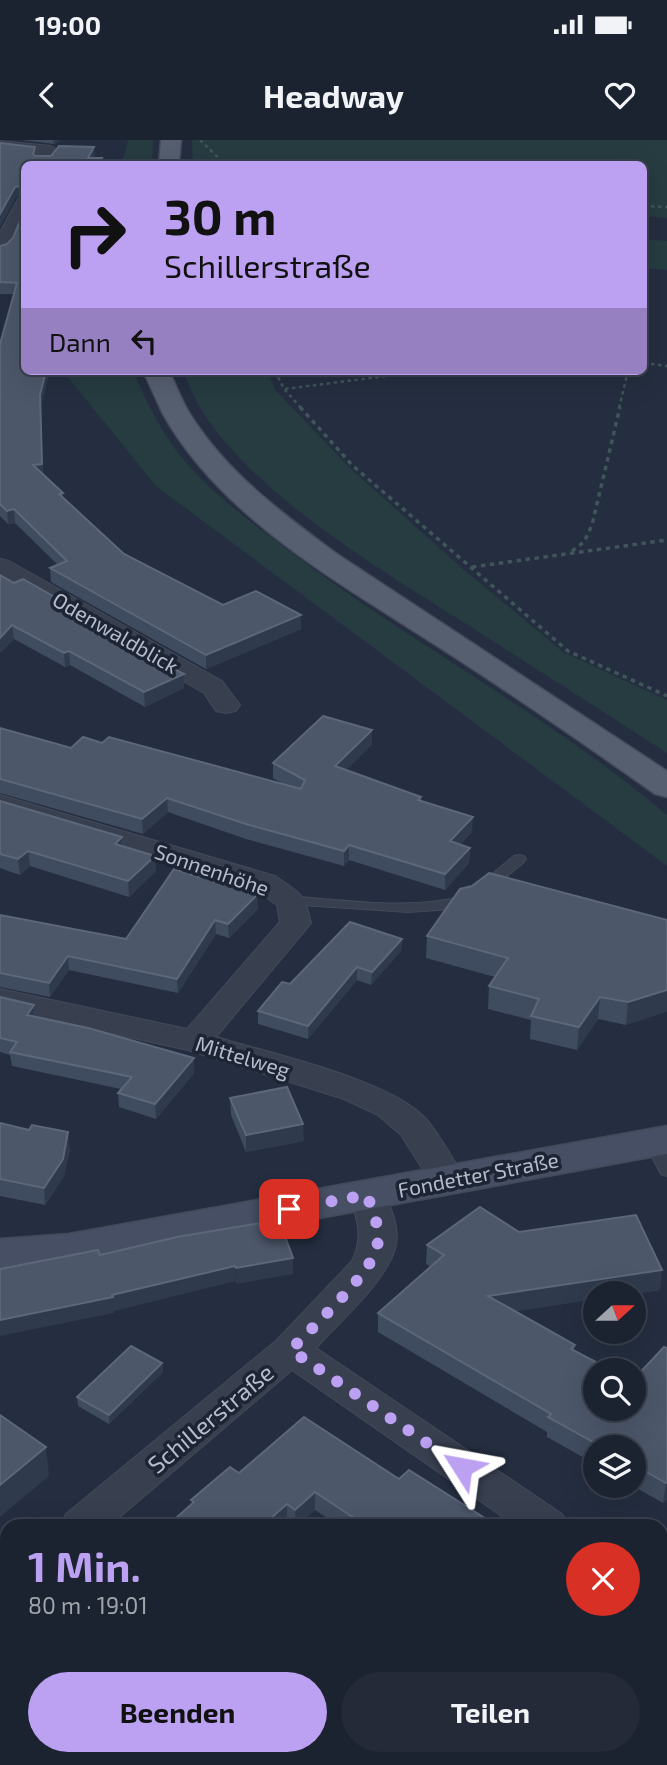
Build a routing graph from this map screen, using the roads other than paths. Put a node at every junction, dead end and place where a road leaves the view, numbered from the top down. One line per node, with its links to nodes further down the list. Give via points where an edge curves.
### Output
1 (171, 140): 4 (main road)
2 (0, 146): 3 (street)
3 (48, 158)
4 (169, 161)
5 (21, 209): 6 (street)
6 (0, 250)
7 (158, 375): 10 (main road, via 188,435 267,515)
8 (0, 566): 9 (street, Odenwaldblick, via 213,687)
9 (226, 705)
10 (667, 787)
11 (0, 804): 13 (street, Sonnenhöhe, via 264,882)
12 (519, 859): 13 (lane, via 464,903 449,906)
13 (291, 901): 15 (street, Sonnenhöhe, via 296,923)
14 (0, 999): 15 (street, Mittelweg)
15 (195, 1041): 17 (street, Mittelweg, via 356,1091 390,1107 414,1127)
16 (662, 1151): 17 (street, Fondetter Straße)
17 (447, 1180): 18 (street, Fondetter Straße)
18 (367, 1195): 19 (street, Fondetter Straße, via 69,1249); 20 (street, Schillerstraße, via 379,1227 377,1248 367,1268)
19 (0, 1255)
20 (291, 1350): 21 (street, Schillerstraße); 22 (street)
21 (89, 1519)
22 (537, 1519)

